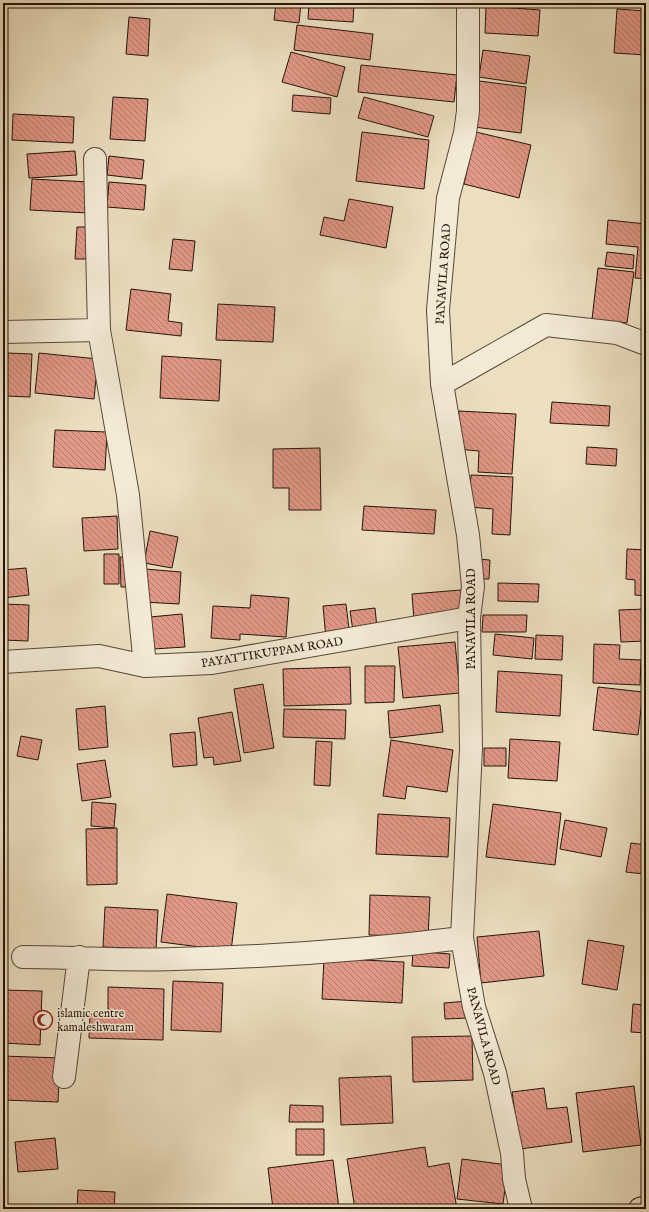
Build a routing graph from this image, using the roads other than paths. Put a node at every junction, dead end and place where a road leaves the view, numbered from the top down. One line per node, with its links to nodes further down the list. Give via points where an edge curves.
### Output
1 (468, 3): 6 (street, PANAVILA ROAD, via 468,111 448,198 438,310)
2 (95, 159): 3 (street)
3 (99, 330): 4 (street); 9 (street, via 128,495)
4 (3, 332)
5 (646, 344): 6 (street, via 617,333 546,325)
6 (442, 384): 7 (street, PANAVILA ROAD, via 468,536 473,586)
7 (469, 618): 9 (street, PAYATTIKUPPAM ROAD, via 212,664); 10 (street, PANAVILA ROAD, via 471,748)
8 (3, 662): 9 (street, PAYATTIKUPPAM ROAD, via 99,656)
9 (145, 666)
10 (462, 938): 12 (street, via 389,947 229,957); 15 (street, PANAVILA ROAD, via 474,1007 497,1081)
11 (23, 956): 12 (street)
12 (79, 957): 13 (street)
13 (64, 1076)
14 (646, 1207): 16 (main road)
15 (521, 1209)
16 (640, 1209)

